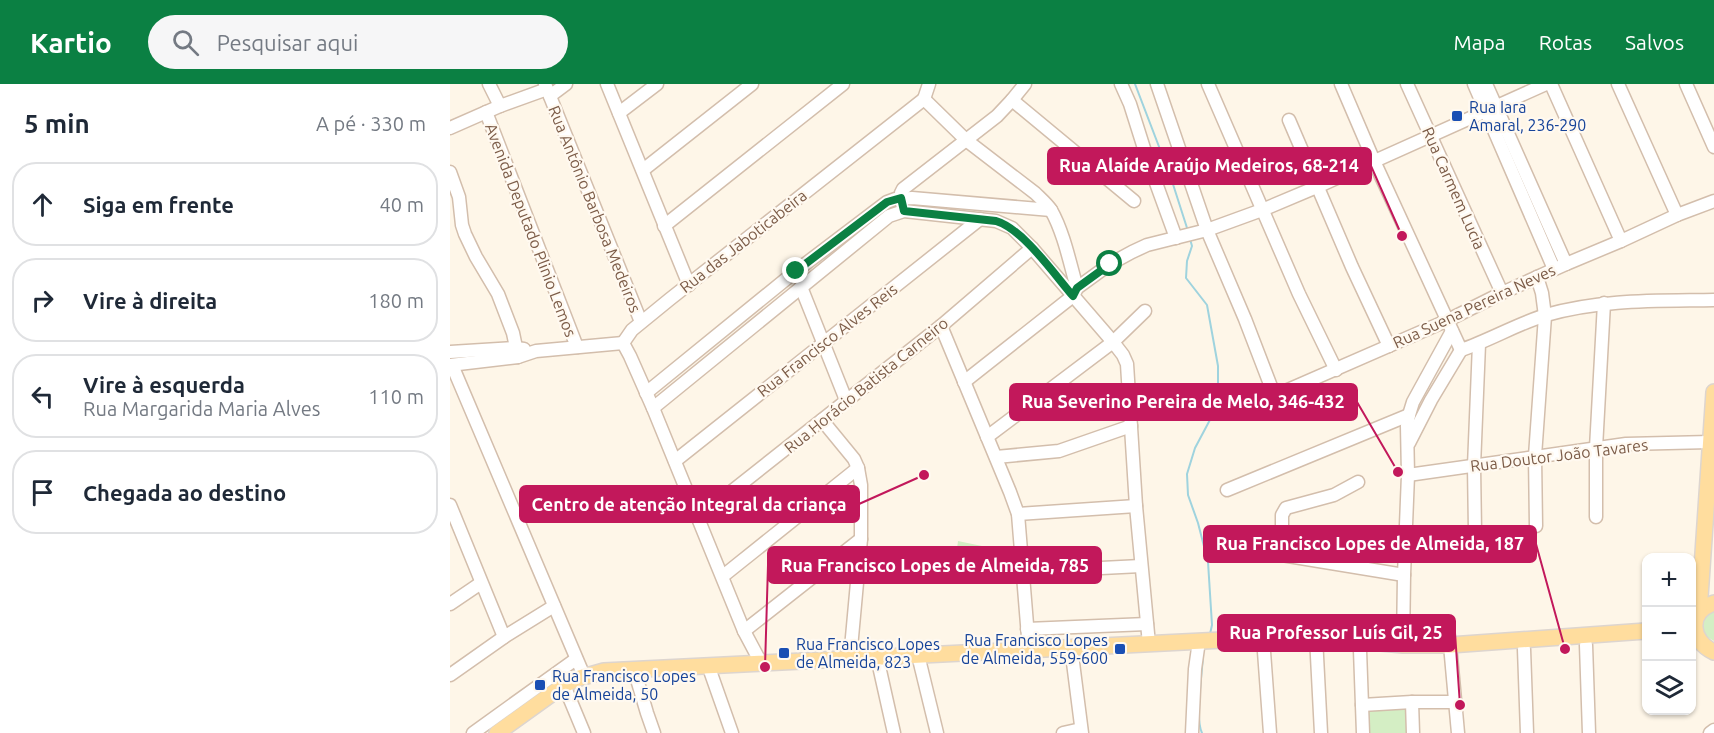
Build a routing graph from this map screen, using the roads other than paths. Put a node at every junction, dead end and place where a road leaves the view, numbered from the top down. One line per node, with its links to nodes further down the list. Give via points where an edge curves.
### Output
1 (489, 84): 23 (street)
2 (566, 84): 20 (street)
3 (608, 84): 26 (street)
4 (657, 84): 26 (street)
5 (752, 84): 33 (street)
6 (843, 84): 43 (street)
7 (929, 84): 21 (street)
8 (1025, 84): 22 (street)
9 (1121, 84): 45 (street)
10 (1157, 84): 44 (street)
11 (1208, 84): 40 (street)
12 (1341, 84): 32 (street)
13 (1407, 84): 29 (street, Rua Carmem Lucia)
14 (1474, 84): 24 (street)
15 (1486, 84): 24 (street)
16 (1546, 84): 24 (street)
17 (1551, 84): 46 (street)
18 (1618, 84): 41 (street)
19 (1686, 84): 31 (street)
20 (547, 90): 23 (street); 58 (street, Rua Antônio Barbosa Medeiros)
21 (924, 99): 30 (street); 50 (street, Rua das Jaboticabeira)
22 (1012, 100): 30 (street); 36 (street)
23 (500, 106): 25 (street)
24 (1491, 109): 29 (street); 48 (street)
25 (486, 112): 28 (street); 66 (street, Avenida Deputado Plinio Lemos)
26 (619, 113): 33 (street)
27 (1289, 120): 35 (street)
28 (450, 128)
29 (1431, 136): 32 (street); 53 (street, Rua Carmem Lucia)
30 (966, 140): 38 (street, via 903,189); 39 (street)
31 (1714, 147)
32 (1374, 161): 35 (street); 60 (street)
33 (642, 170): 43 (street)
34 (450, 172): 68 (street, via 465,234 498,294)
35 (1319, 186): 40 (street); 65 (street)
36 (1134, 201)
37 (1714, 201): 41 (street, Rua Suena Pereira Neves)
38 (902, 205): 39 (street, via 933,199); 42 (street); 51 (street); 73 (street, via 887,202)
39 (1051, 210): 52 (street, via 1067,252)
40 (1262, 210): 44 (street); 70 (street)
41 (1677, 215): 46 (street, Rua Suena Pereira Neves)
42 (980, 219): 47 (street, via 1005,224); 63 (street, Rua Francisco Alves Reis)
43 (664, 226): 50 (street)
44 (1203, 231): 45 (street); 74 (street, via 1245,319)
45 (1178, 238): 52 (street, via 1123,256)
46 (1621, 241): 48 (street, Rua Suena Pereira Neves)
47 (1032, 248): 52 (street); 59 (street, Rua Horácio Batista Carneiro)
48 (1560, 266): 49 (street, Rua Suena Pereira Neves)
49 (1537, 278): 53 (street, Rua Suena Pereira Neves); 57 (street)
50 (689, 285): 58 (street, Rua das Jaboticabeira)
51 (801, 287): 63 (street); 76 (street)
52 (1075, 292): 61 (street); 71 (street)
53 (1502, 293): 60 (street, Rua Suena Pereira Neves)
54 (1714, 300): 55 (street)
55 (1604, 303): 57 (street); 84 (street)
56 (1145, 311): 61 (street)
57 (1545, 316): 64 (street); 85 (street)
58 (641, 322): 62 (street, Rua das Jaboticabeira)
59 (940, 326): 71 (street); 75 (street, Rua Horácio Batista Carneiro)
60 (1449, 326): 65 (street, Rua Suena Pereira Neves); 67 (street); 78 (street)
61 (1113, 342): 80 (street, via 1127,364); 81 (street)
62 (623, 343): 66 (street); 73 (street)
63 (823, 343): 75 (street); 87 (street, Rua Francisco Alves Reis)
64 (1479, 344): 67 (street); 88 (street)
65 (1389, 346): 70 (street, Rua Suena Pereira Neves)
66 (577, 347): 68 (street)
67 (1461, 350): 83 (street)
68 (517, 353): 69 (street)
69 (450, 361): 111 (street)
70 (1336, 370): 74 (street, Rua Suena Pereira Neves)
71 (964, 382): 81 (street)
72 (1714, 392): 82 (main road)
73 (646, 393): 76 (street)
74 (1275, 397): 77 (street, Rua Suena Pereira Neves)
75 (846, 400): 79 (street, Rua Horácio Batista Carneiro)
76 (652, 408): 87 (street)
77 (1236, 413)
78 (1409, 414): 83 (street); 92 (street)
79 (822, 420): 89 (street); 97 (street, Rua Horácio Batista Carneiro)
80 (1131, 426): 86 (street, via 1059,452); 94 (street)
81 (987, 437): 86 (street)
82 (1710, 442): 84 (street, Rua Doutor João Tavares); 112 (main road)
83 (1408, 445): 90 (street)
84 (1596, 448): 85 (street, Rua Doutor João Tavares); 96 (street)
85 (1536, 456): 88 (street, Rua Doutor João Tavares); 98 (street)
86 (996, 457): 95 (street)
87 (675, 461): 97 (street)
88 (1474, 466): 90 (street, Rua Doutor João Tavares); 100 (street)
89 (858, 468): 101 (street); 107 (street)
90 (1408, 475): 106 (street)
91 (1358, 482): 103 (street, via 1334,495 1288,507 1282,515)
92 (1227, 490)
93 (450, 505): 99 (street)
94 (1136, 506): 95 (street); 104 (street)
95 (1018, 514): 105 (street)
96 (1596, 517)
97 (698, 518): 107 (street)
98 (1536, 526)
99 (455, 530): 108 (street)
100 (1475, 531)
101 (861, 539): 116 (street); 136 (street)
102 (1227, 555): 103 (street)
103 (1282, 555): 106 (street)
104 (1141, 566): 105 (street); 113 (street)
105 (1022, 572): 114 (street)
106 (1404, 575): 125 (street)
107 (723, 576): 116 (street)
108 (481, 583): 110 (street); 118 (street)
109 (1714, 603): 112 (main road)
110 (450, 604)
111 (554, 606): 118 (street); 135 (street)
112 (1696, 615)
113 (1147, 624): 114 (street); 123 (street)
114 (1027, 629): 128 (street)
115 (1696, 629): 132 (main road, via 1697,636)
116 (744, 631): 137 (street)
117 (1642, 631): 129 (main road)
118 (504, 637): 140 (street)
119 (1263, 638): 120 (main road); 121 (main road); 157 (street)
120 (1209, 640): 123 (main road); 156 (street, via 1195,669)
121 (1312, 640): 125 (main road); 131 (main road); 158 (street)
122 (1642, 640): 126 (main road)
123 (1149, 644): 127 (main road)
124 (1696, 644): 132 (main road)
125 (1403, 645): 129 (main road)
126 (1586, 645): 130 (main road); 163 (street)
127 (1071, 647): 128 (main road); 148 (street)
128 (1029, 649): 133 (main road)
129 (1450, 649): 130 (main road); 131 (main road, via 1404,653); 144 (street)
130 (1524, 649): 162 (street)
131 (1360, 650): 145 (street)
132 (1711, 650)
133 (918, 655): 134 (main road); 154 (street)
134 (877, 657): 136 (main road); 153 (street)
135 (576, 659): 141 (street); 149 (street)
136 (850, 659): 137 (main road)
137 (760, 663): 138 (main road)
138 (708, 666): 139 (main road); 152 (street)
139 (634, 669): 141 (main road); 151 (street)
140 (450, 675)
141 (584, 676): 142 (main road)
142 (564, 685): 147 (main road); 150 (street)
143 (1412, 702): 144 (street); 145 (street); 160 (street)
144 (1456, 702): 161 (street)
145 (1362, 705): 159 (street)
146 (1714, 730): 164 (street)
147 (504, 731)
148 (1082, 731): 155 (street)
149 (473, 733)
150 (584, 733)
151 (654, 733)
152 (732, 733)
153 (894, 733)
154 (937, 733)
155 (1063, 733)
156 (1192, 733)
157 (1270, 733)
158 (1321, 733)
159 (1364, 733)
160 (1413, 733)
161 (1458, 733)
162 (1527, 733)
163 (1589, 733)
164 (1710, 733)

